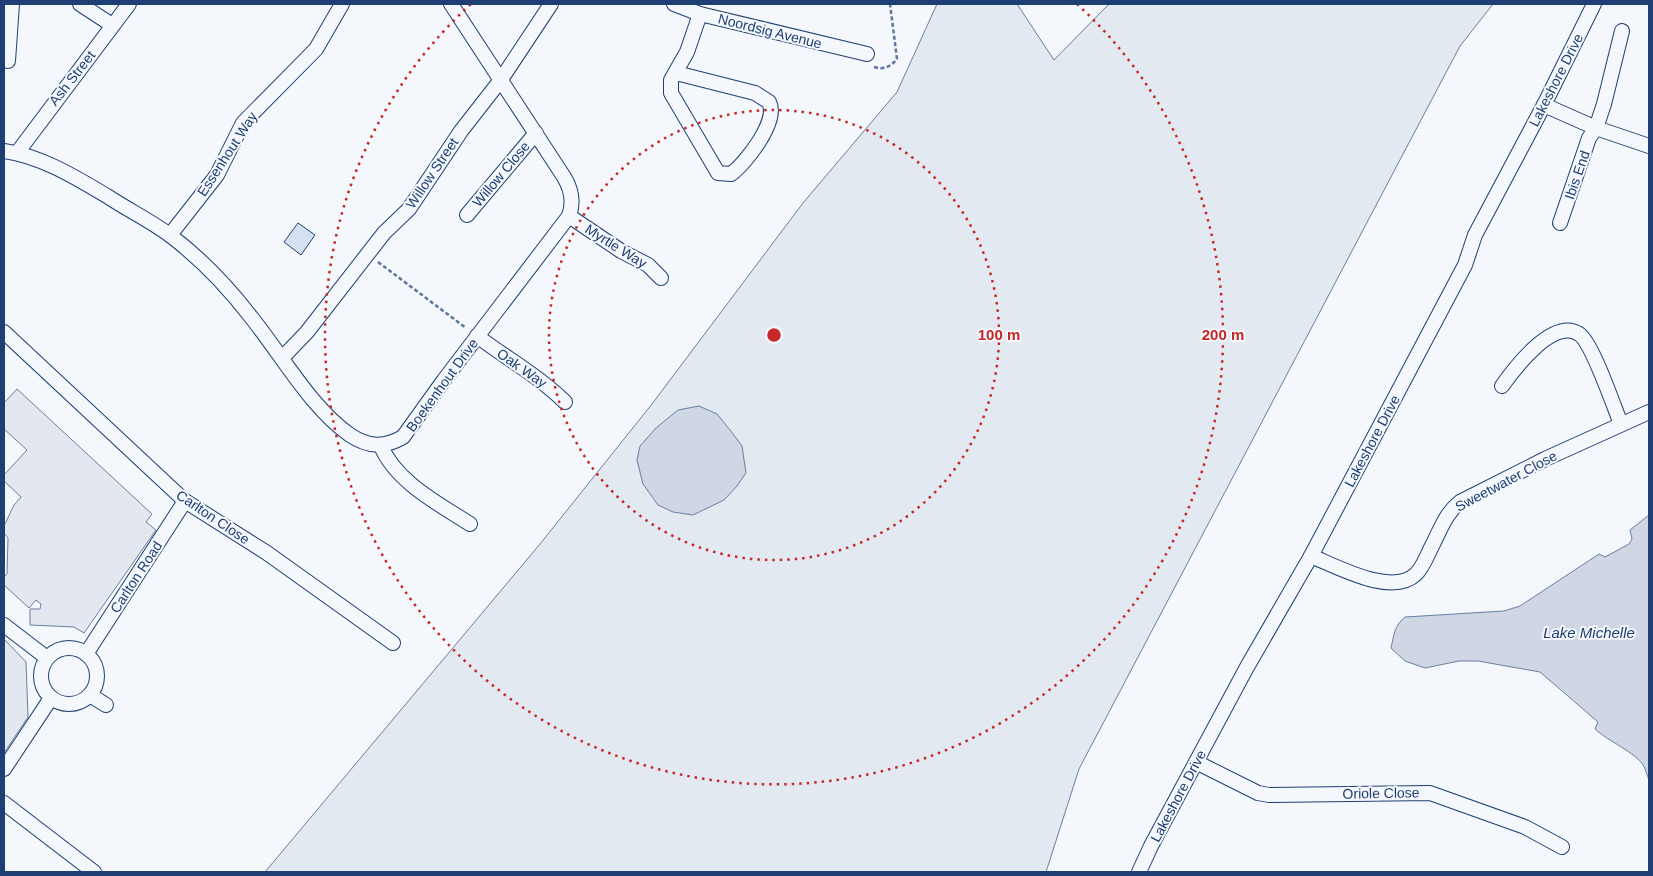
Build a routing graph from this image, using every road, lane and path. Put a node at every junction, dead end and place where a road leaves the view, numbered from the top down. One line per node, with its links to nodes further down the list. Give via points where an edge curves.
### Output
1 (12, 4): 14 (street)
2 (80, 4): 11 (street)
3 (129, 4): 11 (street, Ash Street)
4 (342, 4): 25 (street, Essenhout Way, via 316,49 244,123 216,175)
5 (451, 4): 16 (street)
6 (551, 4): 16 (street, Willow Street)
7 (674, 4): 10 (street, Noordsig Avenue)
8 (890, 4): 13 (path, via 897,59 892,66 882,69 874,67)
9 (1594, 4): 17 (street, Lakeshore Drive)
10 (700, 14): 13 (street, Noordsig Avenue); 15 (street)
11 (112, 25): 21 (street, Ash Street)
12 (1622, 31): 18 (street, Ibis End)
13 (867, 54)
14 (8, 61)
15 (676, 73): 15 (street, via 754,93 769,102 772,115 769,125 731,174 718,173 673,99 671,80)
16 (500, 81): 19 (street); 26 (street, Willow Street, via 461,131 409,209)
17 (1544, 106): 18 (street); 38 (street, Lakeshore Drive, via 1475,235 1465,265)
18 (1596, 128): 20 (street); 24 (street, Ibis End)
19 (536, 133): 22 (street, Willow Close); 23 (street, via 568,184 572,199)
20 (1649, 146)
21 (10, 152): 25 (street, via 68,173)
22 (467, 215)
23 (568, 216): 27 (street, Myrtle Way, via 621,252 648,265); 29 (street, Boekenhout Drive)
24 (1560, 222)
25 (170, 236): 30 (street, via 227,288)
26 (367, 254): 29 (path); 30 (street, Willow Street)
27 (661, 278)
28 (4, 332): 36 (street, Carlton Close)
29 (477, 336): 32 (street, Oak Way, via 546,383); 35 (street, Boekenhout Drive, via 403,438)
30 (283, 358): 35 (street, via 320,407 349,434 362,442)
31 (1502, 386): 34 (street, via 1521,360 1557,333 1569,330 1580,334 1588,346)
32 (565, 402)
33 (1649, 412): 34 (street, Sweetwater Close)
34 (1621, 424): 38 (street, Sweetwater Close, via 1460,502 1451,509 1420,570 1406,581 1386,584)
35 (381, 446): 37 (street, via 385,456 404,477)
36 (185, 501): 40 (street, Carlton Close, via 267,553); 41 (street, Carlton Road)
37 (470, 524)
38 (1312, 556): 46 (street, Lakeshore Drive)
39 (4, 625): 42 (street)
40 (393, 643)
41 (86, 654): 42 (street, via 70,648 54,652); 43 (street, via 92,660 97,678)
42 (47, 658): 44 (street, via 40,674 41,683)
43 (90, 695): 44 (street, via 75,704 66,705); 45 (street)
44 (51, 698): 47 (street)
45 (106, 705)
46 (1196, 762): 49 (street, Oriole Close, via 1258,793 1269,795 1430,793 1525,828); 51 (street, Lakeshore Drive)
47 (4, 769)
48 (4, 803): 50 (street)
49 (1562, 846)
50 (94, 872)
51 (1139, 872)

